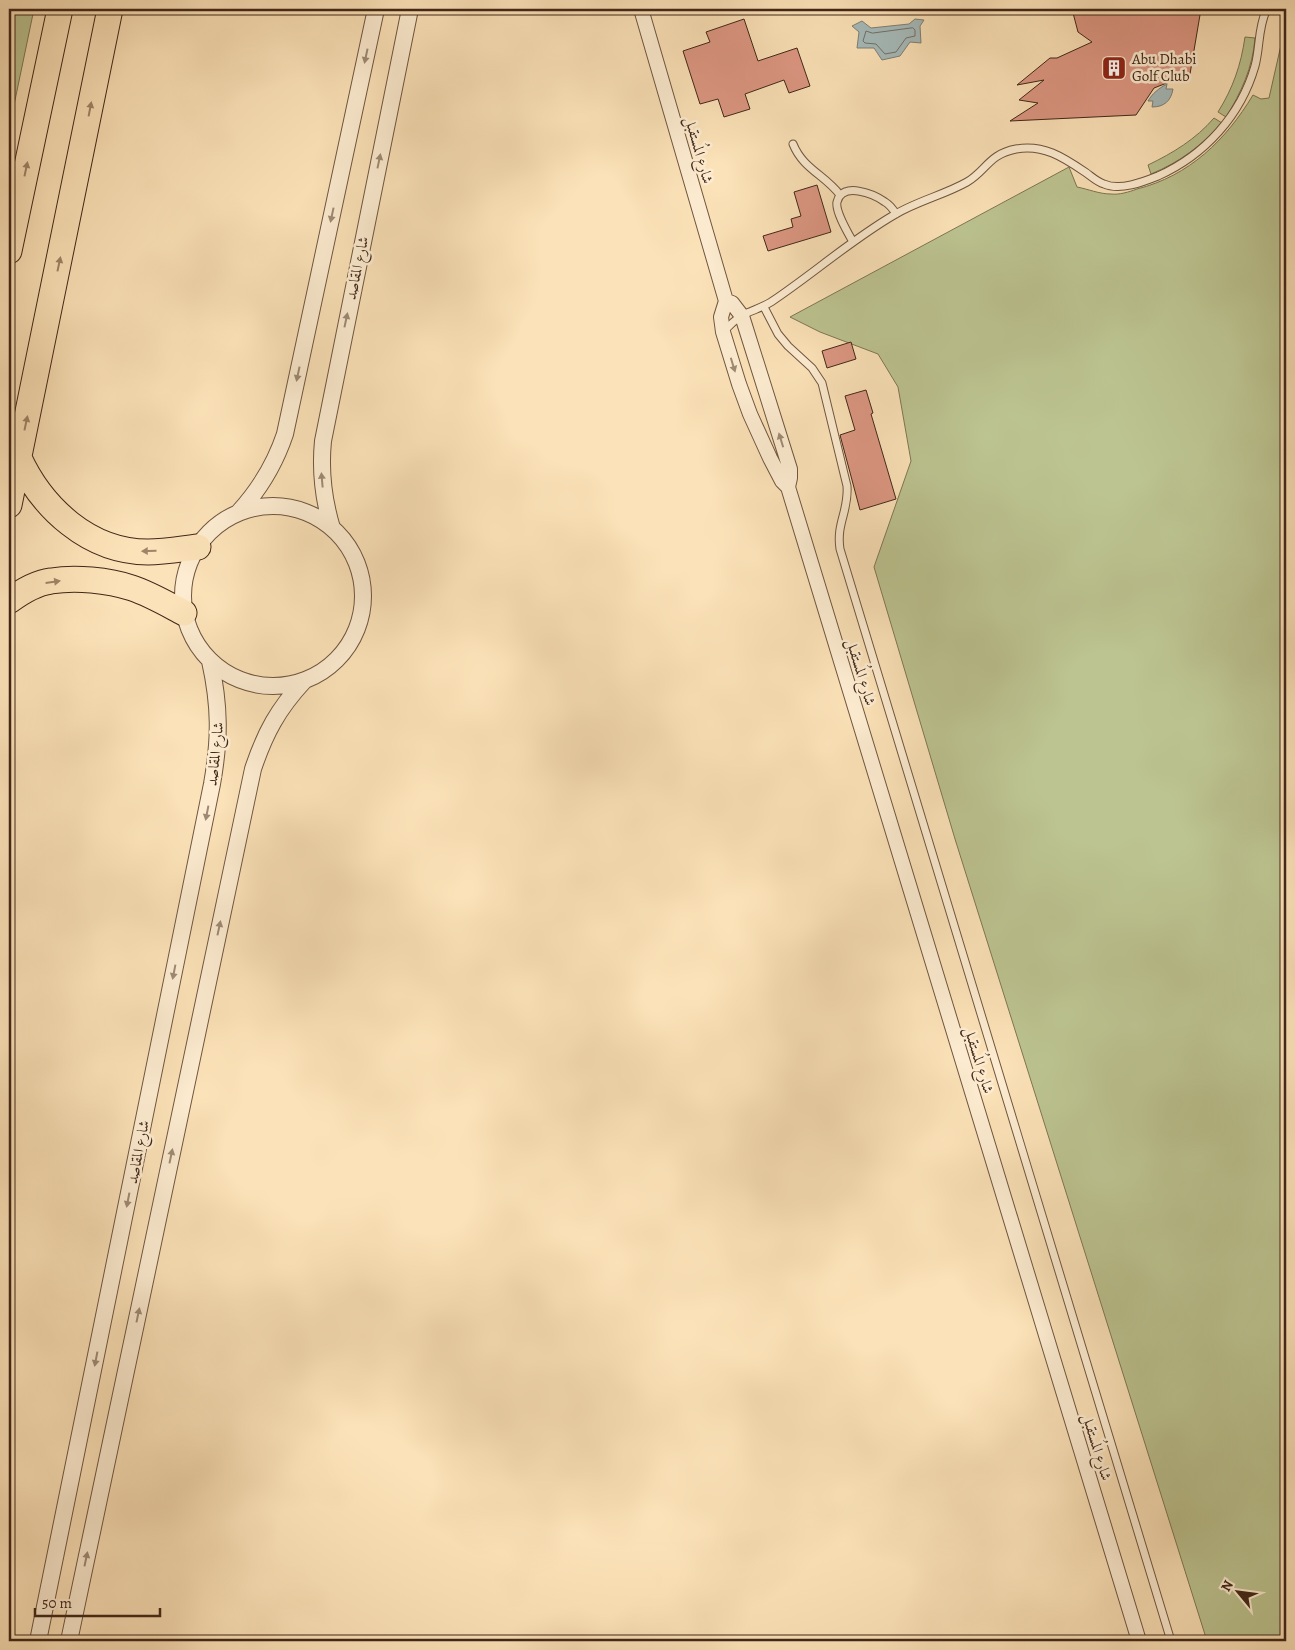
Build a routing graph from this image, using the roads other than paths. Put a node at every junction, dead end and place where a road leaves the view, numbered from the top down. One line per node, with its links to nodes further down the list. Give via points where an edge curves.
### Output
1 (60, 9): 12 (highway, one-way to 1)
2 (110, 9): 17 (highway, one-way to 2)
3 (376, 9): 20 (street, one-way to 20, via 285,434 272,467)
4 (410, 9): 21 (street, شارع المقاصد, one-way to 4, via 322,478 322,441)
5 (641, 9): 13 (street, شارع المُستقبل)
6 (1274, 9): 7 (lane)
7 (1264, 10): 10 (lane, via 1255,66 1230,119 1200,150 1164,173 1129,185 1104,185 1050,152 1022,148 991,159 969,180)
8 (793, 144): 9 (lane, via 807,166 827,180)
9 (840, 195): 10 (lane, via 855,190 879,198); 11 (lane, via 838,209)
10 (896, 214): 11 (lane)
11 (853, 242): 14 (lane)
12 (9, 251)
13 (726, 301): 15 (street, شارع المُستقبل); 16 (street, شارع المُستقبل, via 721,318)
14 (764, 307): 15 (lane); 30 (lane, via 778,334 818,375 825,392 847,486 847,501 838,532 840,549)
15 (742, 316): 16 (lane); 18 (street, شارع المُستقبل, one-way to 15, via 790,469)
16 (724, 332): 18 (street, شارع المُستقبل, one-way to 18, via 750,414 777,473)
17 (19, 458): 19 (highway); 22 (highway, one-way to 17, via 148,552 116,547 96,539 57,514 35,488)
18 (788, 487): 29 (street, شارع المُستقبل)
19 (9, 505)
20 (238, 513): 21 (street, via 257,507 297,509 316,516); 22 (street, via 212,530)
21 (332, 528): 26 (street, via 348,545 358,566 363,589 362,612 355,634 342,654 325,670)
22 (198, 547): 24 (street, via 186,573)
23 (9, 601): 24 (highway, one-way to 24, via 50,581 103,581 133,588)
24 (184, 613): 25 (street, via 198,646)
25 (210, 661): 26 (street, via 226,674 244,682 284,686); 27 (street, شارع المقاصد, one-way to 27, via 219,735 212,784)
26 (304, 681): 28 (street, one-way to 26, via 249,785 268,729)
27 (38, 1641)
28 (69, 1641)
29 (1139, 1641)
30 (1171, 1641)

